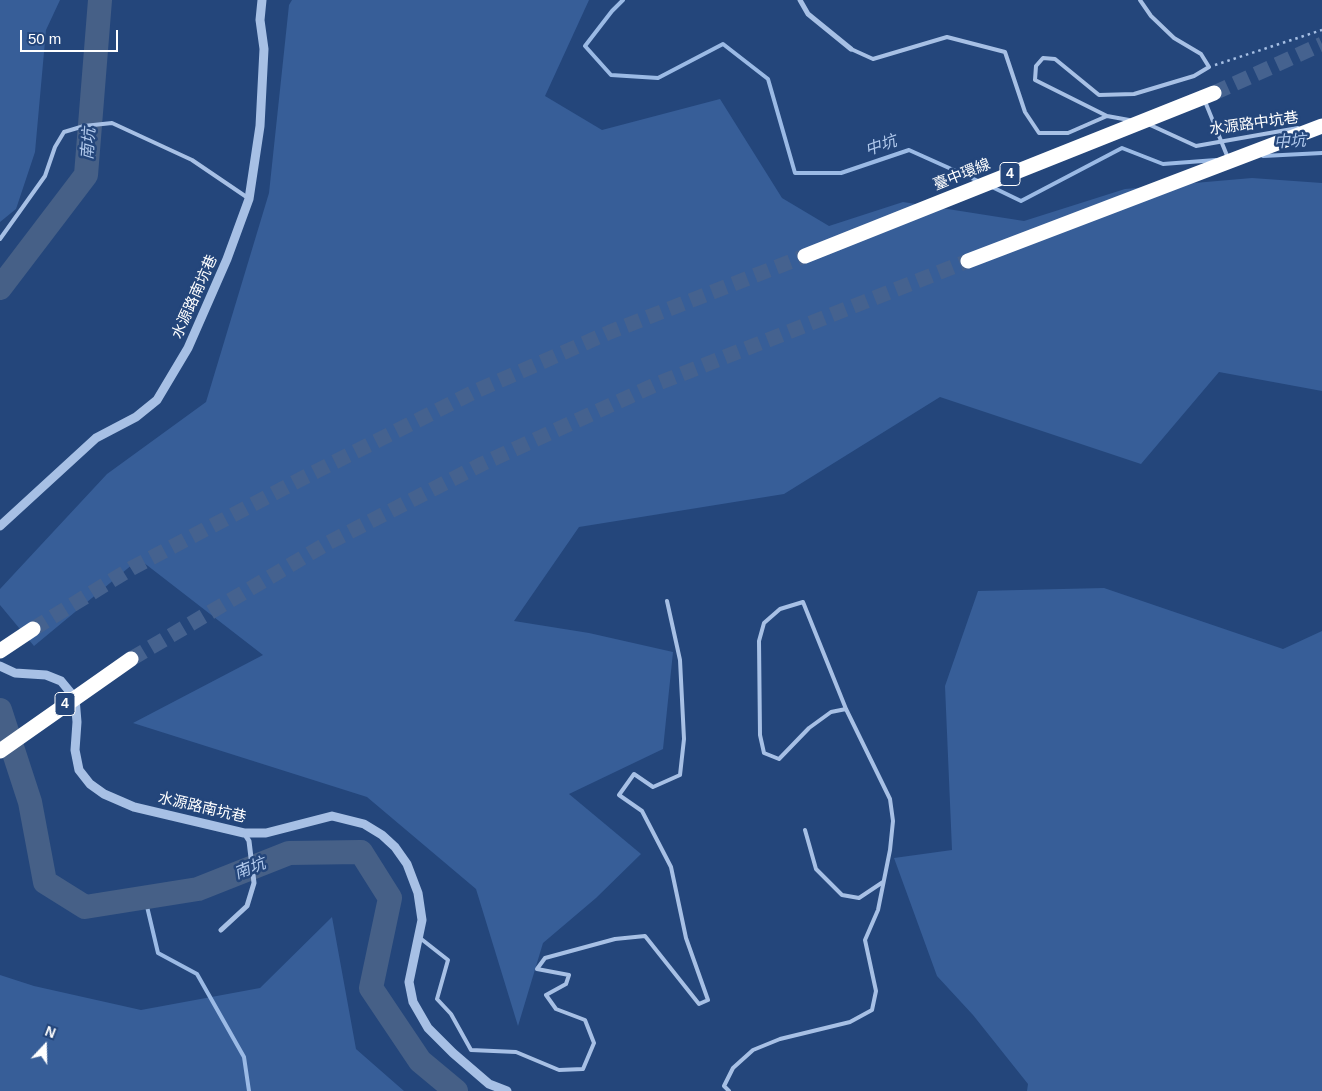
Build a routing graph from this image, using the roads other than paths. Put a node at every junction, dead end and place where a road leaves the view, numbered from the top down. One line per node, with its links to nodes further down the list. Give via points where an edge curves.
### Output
1 (262, 0): 10 (street, 水源路南坑巷, via 261,117)
2 (800, 0): 4 (street, via 808,14)
3 (1140, 0): 6 (lane, 水源路中坑巷, via 1151,16 1174,38 1201,54 1209,66 1194,76 1134,94 1099,95 1055,58 1043,58 1036,66 1035,80)
4 (851, 50): 6 (lane, via 873,59 947,38 1005,52 1025,112 1039,133 1068,132)
5 (1209, 95): 9 (lane, bridge); 12 (highway, 臺中環線 / 4, bridge)
6 (1107, 116): 8 (lane, 水源路中坑巷, via 1146,123 1196,146 1299,128)
7 (1322, 126): 9 (highway, bridge)
8 (1322, 132)
9 (1230, 162): 13 (highway, bridge)
10 (249, 199): 11 (lane, via 192,160 112,123 84,126 64,132 45,176); 14 (street, 水源路南坑巷, via 188,348 157,400 136,417 96,438)
11 (0, 239)
12 (805, 256)
13 (968, 262)
14 (0, 526)
15 (667, 601): 26 (lane, via 680,660 684,739 680,775 653,787 634,774 619,795 642,811 671,867 686,938 708,1000 699,1004 645,936 615,939 545,958 538,969 569,975 566,984 546,996 556,1009 585,1020 594,1043 583,1069 559,1070 516,1052 471,1050 451,1014 437,999 448,960)
16 (33, 629): 17 (highway)
17 (0, 651)
18 (131, 659): 21 (highway, 4, bridge)
19 (0, 666): 23 (street, 水源路南坑巷, via 15,673 46,675 61,681 71,692 75,698 75,750 79,770 104,794 134,807)
20 (846, 709): 20 (lane, via 803,602 780,609 764,623 759,641 760,735 764,753 779,759 809,728 831,712); 24 (lane, via 890,799 893,821)
21 (0, 751)
22 (805, 830): 24 (lane, via 816,869 842,895 858,898)
23 (244, 833): 25 (street, via 249,841 254,883 247,906); 26 (street, 水源路南坑巷, via 266,833 332,816 364,824 396,847 407,864 418,892 422,920)
24 (883, 882): 28 (lane, via 878,910 865,940 876,991 872,1010 850,1022 780,1038 753,1050 733,1068 724,1086)
25 (221, 930)
26 (418, 936): 27 (street, 水源路南坑巷, via 409,982 413,1002 428,1028 453,1054 489,1084)
27 (507, 1091)
28 (729, 1091)

